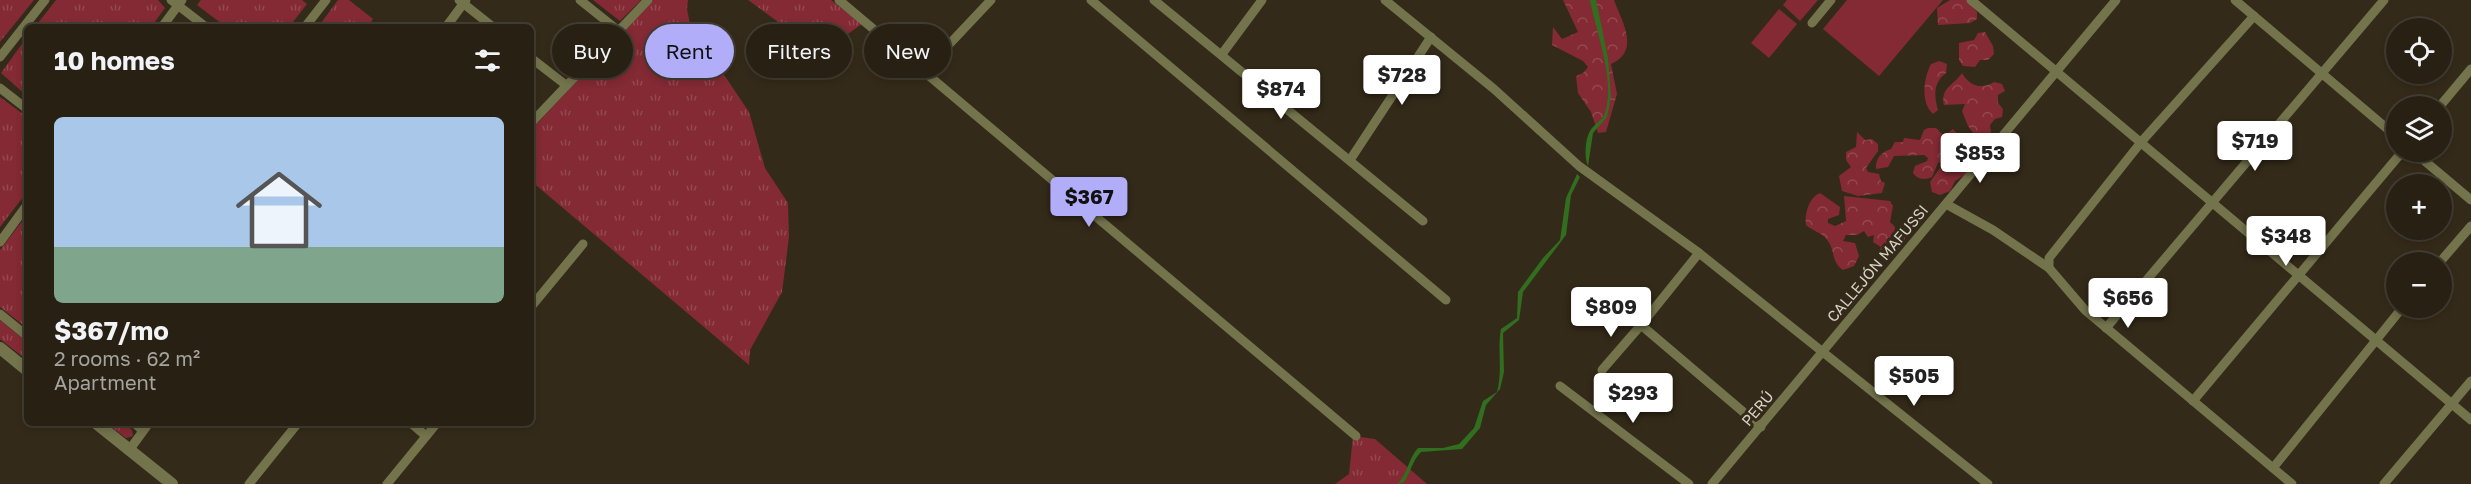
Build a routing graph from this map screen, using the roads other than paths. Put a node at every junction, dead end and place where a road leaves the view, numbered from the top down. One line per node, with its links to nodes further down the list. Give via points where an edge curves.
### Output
1 (45, 0): 20 (street)
2 (326, 0): 23 (street)
3 (580, 0): 26 (street)
4 (648, 0): 27 (street)
5 (839, 0): 28 (street)
6 (991, 0): 31 (street)
7 (1091, 0): 62 (street)
8 (1154, 0): 32 (street)
9 (1262, 0): 32 (street)
10 (1385, 0): 30 (street)
11 (1831, 0): 19 (street)
12 (2116, 0): 36 (street, CALLEJÓN MAFUSSI)
13 (2235, 0): 18 (street)
14 (2384, 0): 37 (street)
15 (463, 1): 24 (street); 25 (street)
16 (1974, 1): 36 (street)
17 (177, 2): 21 (street); 22 (street)
18 (2254, 16): 37 (street); 46 (street)
19 (1812, 23)
20 (26, 24)
21 (164, 24)
22 (203, 24)
23 (307, 24)
24 (448, 24)
25 (490, 24)
26 (610, 24)
27 (627, 24)
28 (868, 24)
29 (24, 27): 33 (street)
30 (1431, 38): 47 (street); 59 (street, via 1579,166)
31 (951, 42)
32 (1221, 54): 47 (street)
33 (0, 57)
34 (534, 60): 40 (street)
35 (2471, 69): 42 (street)
36 (2057, 71): 46 (street); 52 (street, CALLEJÓN MAFUSSI)
37 (2321, 74): 45 (street); 51 (street)
38 (573, 78): 40 (street)
39 (932, 78): 86 (street)
40 (566, 85): 44 (street)
41 (0, 88): 43 (street)
42 (2448, 96)
43 (24, 107)
44 (534, 120)
45 (2386, 128)
46 (2142, 141): 51 (street); 60 (street, via 2049,258)
47 (1350, 160): 54 (street)
48 (2393, 162): 61 (street)
49 (2426, 162): 50 (street)
50 (2471, 200)
51 (2212, 202): 61 (street); 67 (street)
52 (1946, 204): 60 (street); 71 (street, CALLEJÓN MAFUSSI)
53 (24, 209): 56 (street)
54 (1423, 221)
55 (2471, 226): 58 (street)
56 (0, 242)
57 (583, 244): 63 (street)
58 (2449, 252)
59 (1700, 253): 66 (street); 71 (street)
60 (2049, 268): 67 (street)
61 (2298, 274): 69 (street); 76 (street)
62 (1446, 300)
63 (534, 302)
64 (0, 314): 68 (street)
65 (2393, 318): 69 (street)
66 (1641, 325): 73 (street); 84 (street)
67 (2106, 328): 76 (street)
68 (24, 334)
69 (2375, 339): 77 (street); 88 (street)
70 (0, 348): 72 (street)
71 (1823, 352): 84 (street, PERÚ); 94 (street)
72 (24, 368)
73 (1602, 370)
74 (2471, 381): 77 (street)
75 (1560, 386): 92 (street)
76 (2193, 401): 88 (street)
77 (2452, 404): 78 (street); 96 (street)
78 (2471, 420)
79 (100, 426): 87 (street)
80 (296, 426): 90 (street)
81 (414, 426): 85 (street)
82 (434, 426): 85 (street)
83 (146, 427): 87 (street)
84 (1761, 427): 93 (street, PERÚ)
85 (426, 436): 91 (street)
86 (1356, 436)
87 (130, 449): 89 (street)
88 (2273, 468): 95 (street)
89 (172, 484)
90 (249, 484)
91 (387, 484)
92 (1689, 484)
93 (1712, 484)
94 (1988, 484)
95 (2292, 484)
96 (2384, 484)

